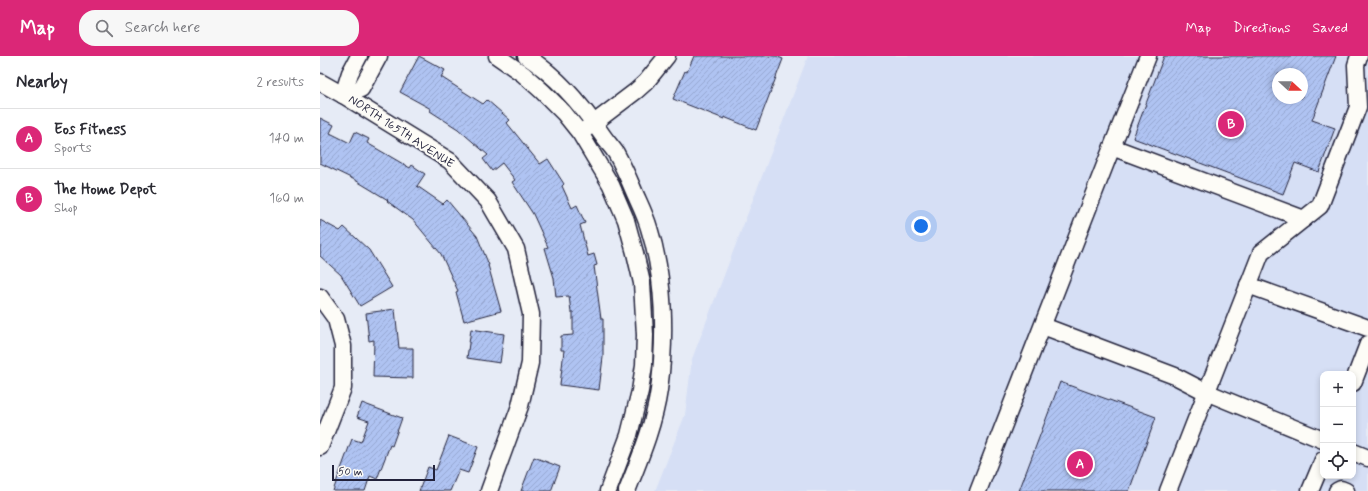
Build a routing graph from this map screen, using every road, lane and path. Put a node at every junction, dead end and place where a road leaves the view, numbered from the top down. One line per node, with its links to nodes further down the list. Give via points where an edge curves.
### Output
1 (359, 56): 9 (street, via 350,73)
2 (379, 56): 9 (street, via 361,89)
3 (497, 56): 11 (street, via 542,91)
4 (526, 56): 10 (street, via 570,93)
5 (667, 56): 10 (street, via 646,82)
6 (1148, 56): 12 (street)
7 (1359, 56): 13 (street, via 1356,65 1358,107 1320,206)
8 (320, 82): 9 (street, NORTH 165TH AVENUE)
9 (344, 95): 26 (street, NORTH 165TH AVENUE, via 450,161 488,201 516,249 531,314 530,363 520,406)
10 (594, 122): 11 (street); 28 (street, via 616,153 649,227 662,301 662,360 658,392 644,446)
11 (580, 133): 27 (street, via 622,209 642,283 645,335 640,391 629,435)
12 (1112, 147): 13 (street); 16 (street)
13 (1304, 219): 14 (street, via 1261,253)
14 (1248, 285): 17 (street); 20 (street)
15 (320, 297): 22 (street, via 336,319 343,346 343,388)
16 (1043, 326): 20 (street, via 1175,376); 29 (street)
17 (1368, 328)
18 (1368, 344): 19 (street)
19 (1356, 375)
20 (1206, 392): 21 (street); 30 (street)
21 (1320, 439)
22 (320, 447)
23 (1356, 453): 24 (street)
24 (1368, 458)
25 (1320, 467): 31 (street)
26 (489, 491)
27 (608, 491)
28 (627, 491)
29 (978, 491)
30 (1168, 491)
31 (1310, 491)
32 (1337, 491): 33 (street)
33 (1346, 491)

